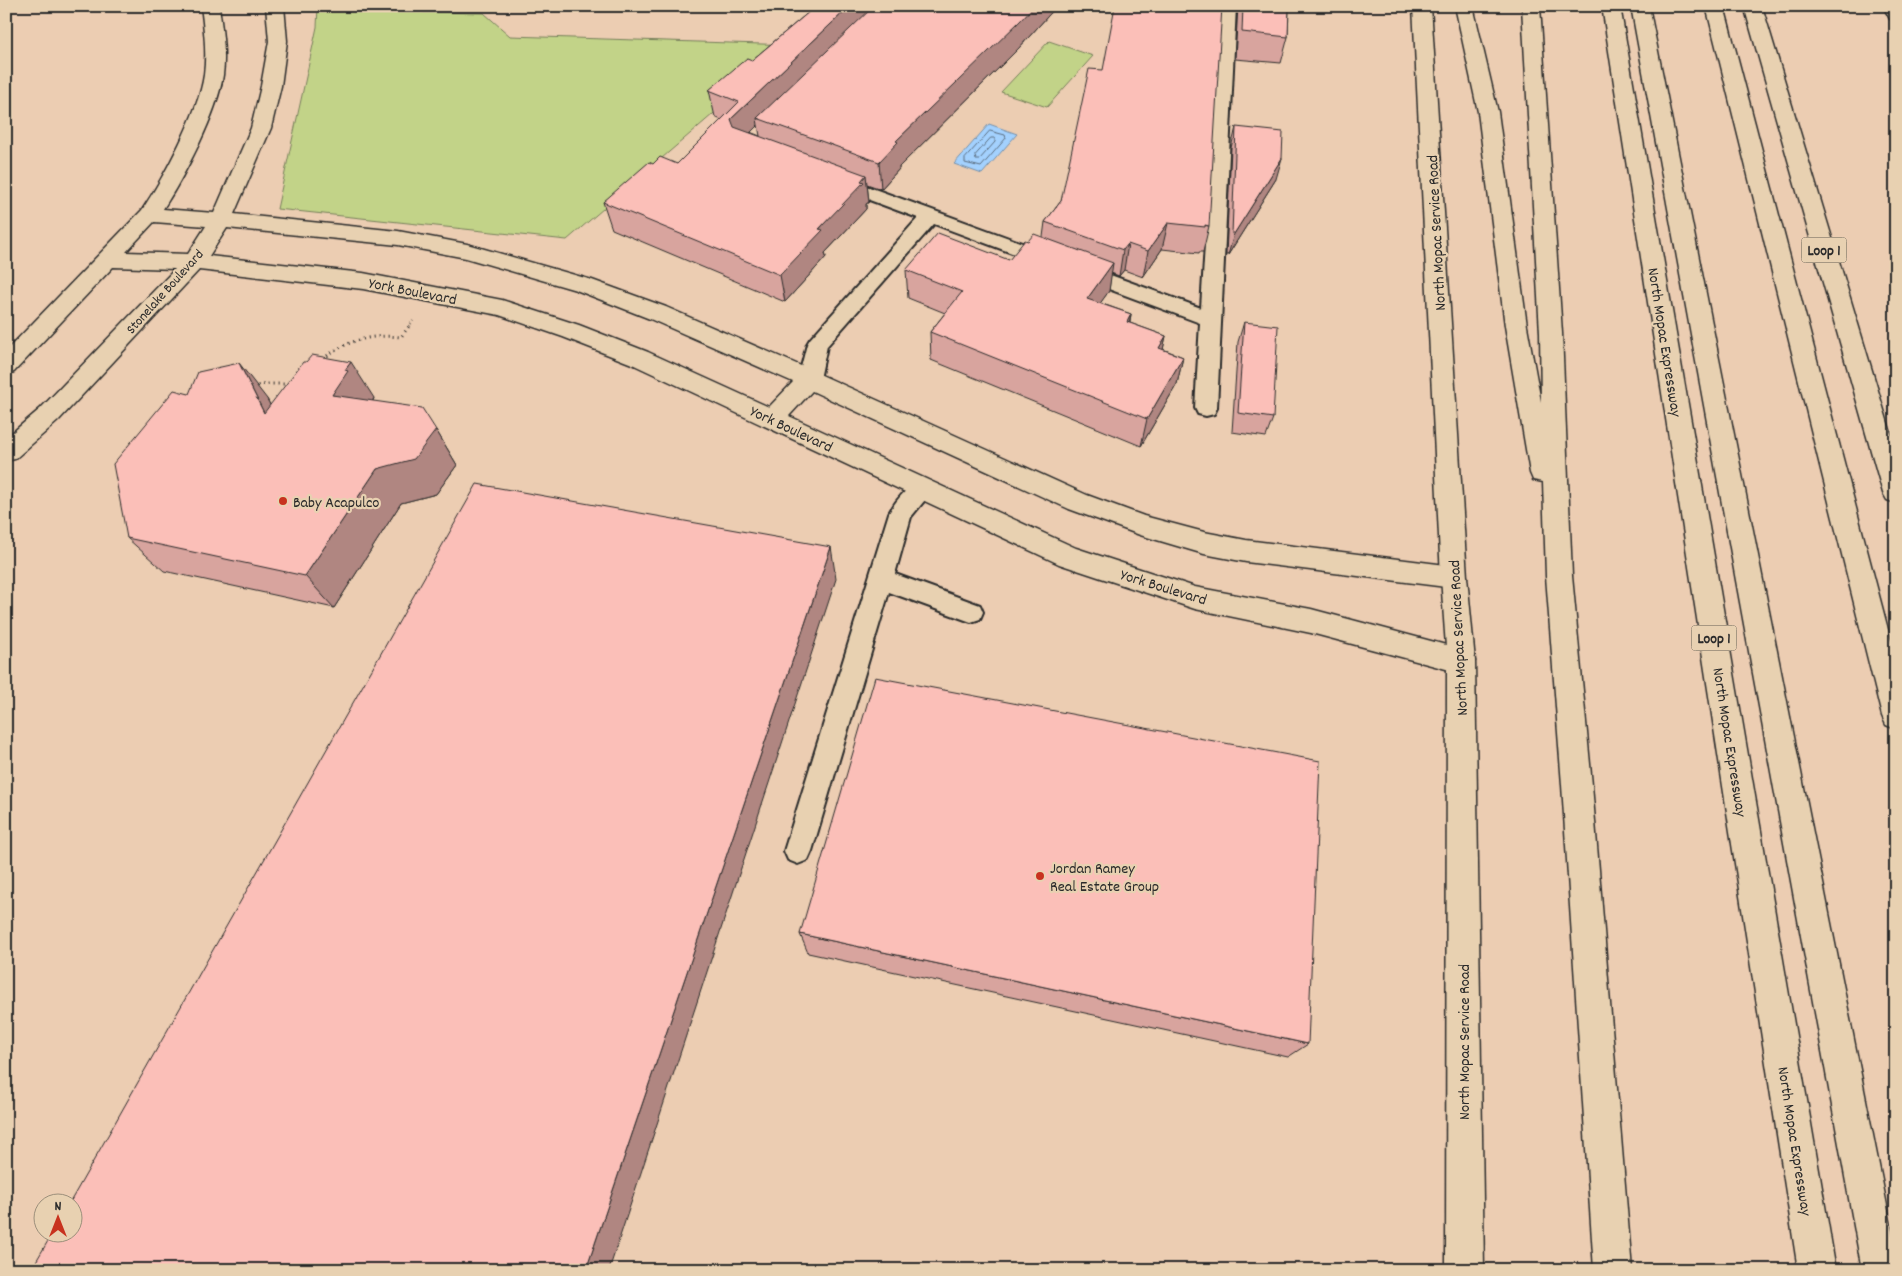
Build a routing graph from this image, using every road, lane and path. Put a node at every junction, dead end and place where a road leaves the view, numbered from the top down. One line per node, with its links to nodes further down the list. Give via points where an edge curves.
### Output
1 (210, 6): 14 (main road, via 215,46 213,77 186,148)
2 (275, 6): 16 (main road, Stonelake Boulevard, via 278,41 272,86 261,128)
3 (1228, 6): 20 (lane)
4 (1422, 6): 32 (main road, North Mopac Service Road)
5 (1464, 6): 31 (main road, via 1488,112 1516,326)
6 (1531, 6): 31 (main road, via 1551,333)
7 (1611, 6): 40 (main road, North Mopac Expressway / Loop 1)
8 (1640, 6): 41 (main road)
9 (1715, 6): 36 (main road)
10 (1753, 6): 30 (main road, Loop 1)
11 (1892, 6): 12 (main road)
12 (1896, 16)
13 (818, 174): 15 (lane)
14 (149, 215): 16 (main road); 17 (main road)
15 (930, 216): 20 (lane); 23 (lane, via 817,344)
16 (221, 220): 18 (main road, Stonelake Boulevard); 23 (main road, via 398,238 467,251 584,285 658,313)
17 (107, 259): 18 (main road, York Boulevard); 22 (main road)
18 (194, 262): 27 (main road, York Boulevard, via 363,280 502,308 640,358); 28 (main road, Stonelake Boulevard, via 49,415)
19 (418, 314): 21 (path, via 400,336 383,334 352,340)
20 (1210, 319): 26 (lane)
21 (322, 360)
22 (6, 366)
23 (809, 379): 27 (main road); 32 (main road, via 1078,502 1140,525 1246,551)
24 (291, 384): 25 (path)
25 (247, 388)
26 (1206, 408)
27 (772, 418): 29 (main road, York Boulevard)
28 (6, 452)
29 (923, 489): 33 (lane, via 901,513); 35 (main road, York Boulevard, via 1068,556 1194,598 1311,621)
30 (1896, 493)
31 (1559, 576): 39 (main road)
32 (1454, 578): 35 (main road, North Mopac Service Road)
33 (881, 579): 34 (lane); 37 (lane)
34 (971, 612)
35 (1461, 661): 38 (main road, North Mopac Service Road)
36 (1896, 716)
37 (798, 850)
38 (1465, 1270)
39 (1613, 1270)
40 (1817, 1270)
41 (1881, 1270)

